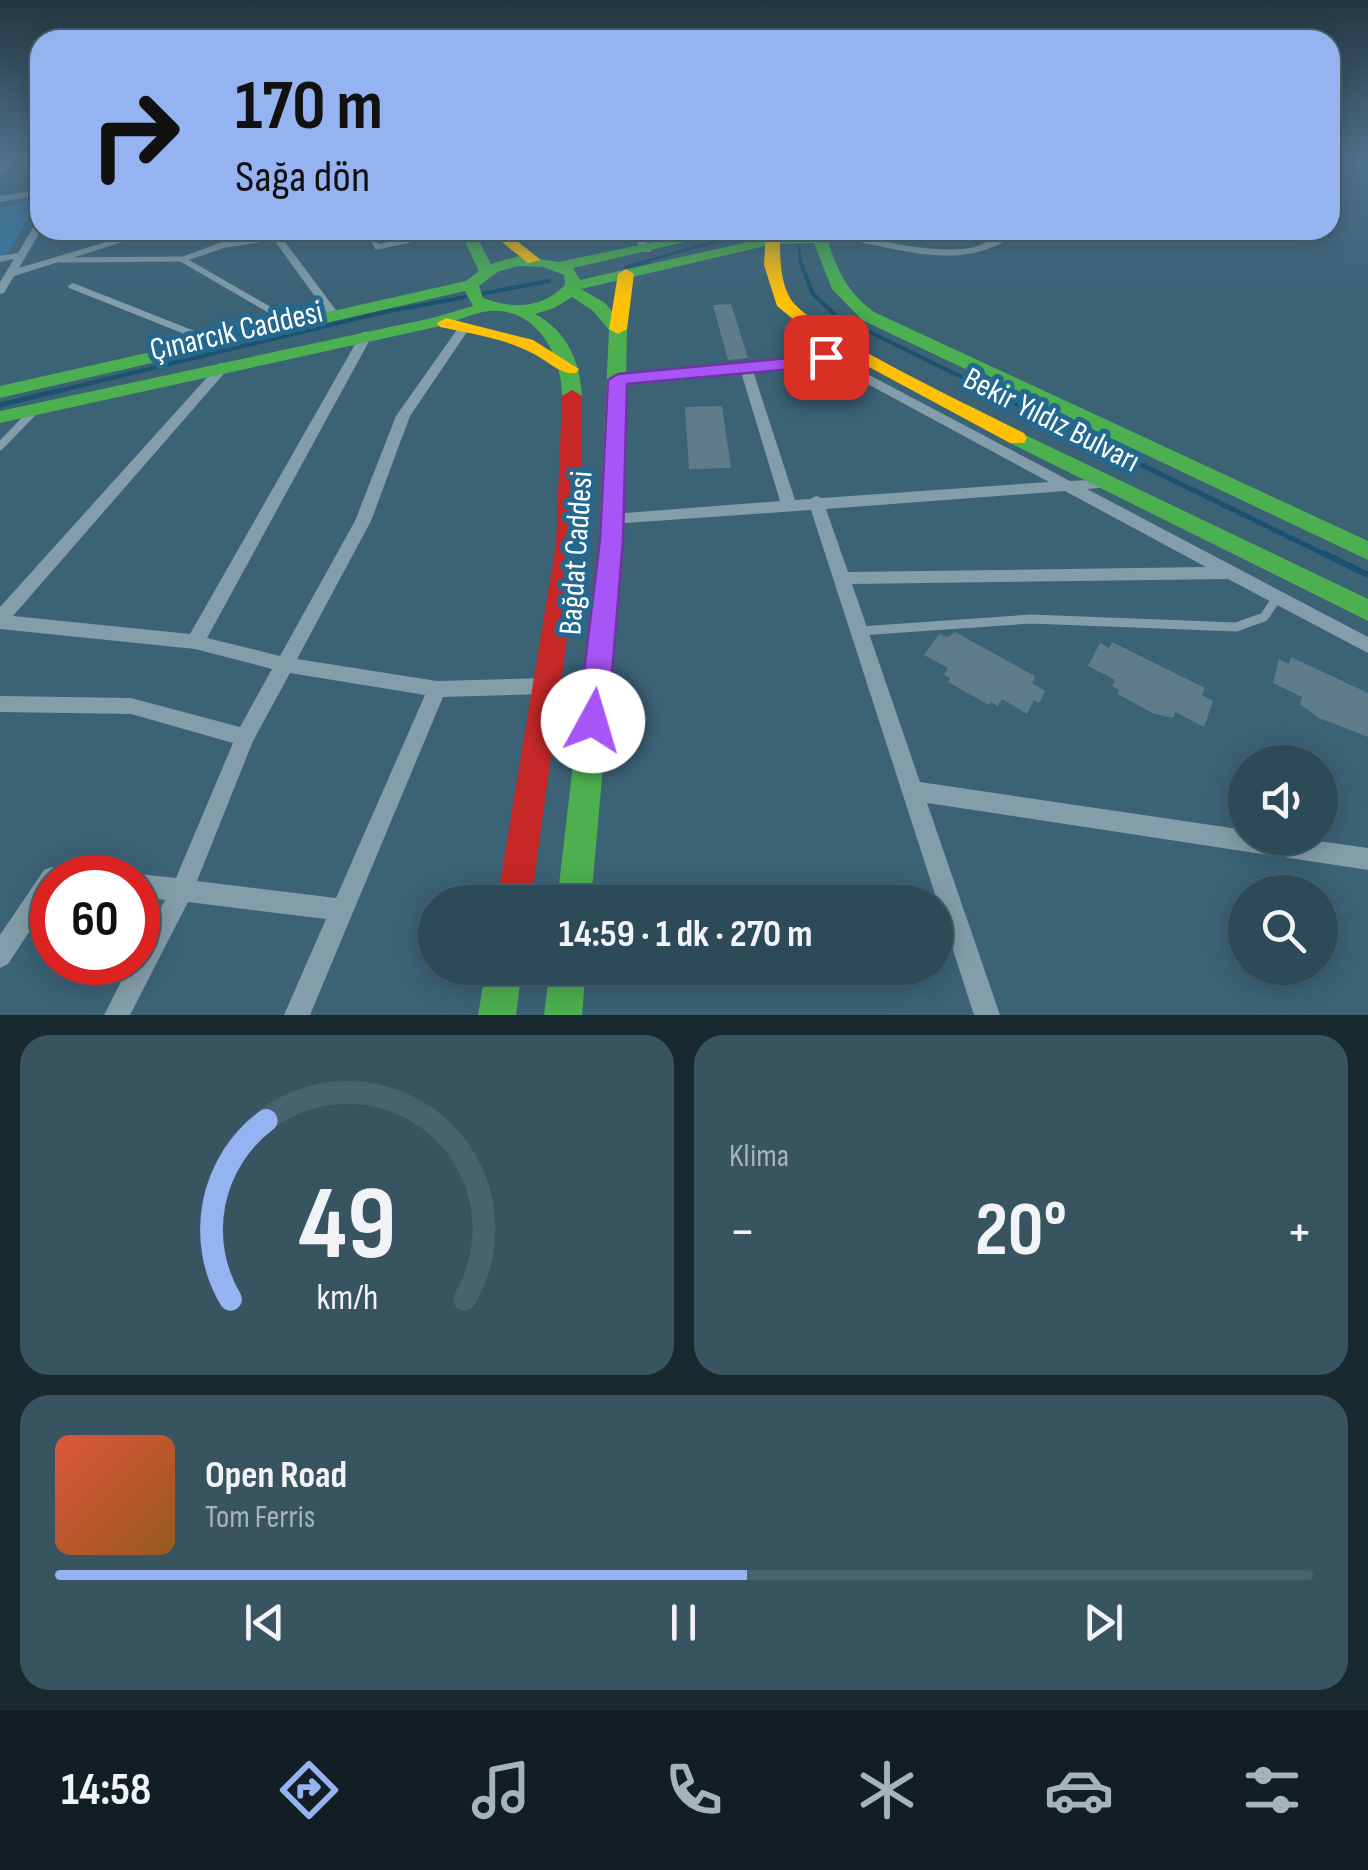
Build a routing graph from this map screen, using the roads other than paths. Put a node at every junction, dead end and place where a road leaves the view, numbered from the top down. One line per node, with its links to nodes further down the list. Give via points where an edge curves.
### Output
1 (30, 239): 15 (street)
2 (124, 240): 18 (street)
3 (256, 240): 17 (street)
4 (278, 240): 29 (street)
5 (373, 240): 6 (lane, via 377,247)
6 (402, 240)
7 (469, 240): 23 (main road)
8 (507, 240): 19 (main road)
9 (640, 240): 10 (main road); 24 (main road)
10 (728, 240): 20 (main road); 22 (main road)
11 (773, 240): 20 (main road, Bekir Yıldız Bulvarı)
12 (831, 240): 50 (main road, Bekir Yıldız Bulvarı, via 836,290 868,316)
13 (875, 240): 14 (street, via 964,254)
14 (1000, 240)
15 (21, 255): 16 (street); 21 (street)
16 (0, 259)
17 (181, 259): 18 (lane); 31 (street)
18 (60, 260): 21 (street)
19 (533, 260): 23 (main road, Çınarcık Caddesi); 24 (main road)
20 (772, 265): 36 (main road, Bekir Yıldız Bulvarı, via 783,304)
21 (10, 274): 26 (street)
22 (626, 274): 24 (main road); 33 (main road, Bağdat Caddesi)
23 (479, 278): 27 (main road, via 476,301); 29 (main road, Çınarcık Caddesi)
24 (569, 281): 28 (main road, via 550,306); 33 (main road)
25 (73, 286): 35 (street)
26 (0, 291)
27 (486, 307): 28 (main road); 30 (main road, Çınarcık Caddesi)
28 (517, 312): 39 (main road, via 554,335)
29 (334, 315): 31 (main road, Çınarcık Caddesi)
30 (436, 322): 32 (main road); 34 (main road, Çınarcık Caddesi)
31 (294, 324): 35 (main road, Çınarcık Caddesi)
32 (465, 326): 39 (main road, via 528,342); 59 (street, via 404,416 362,520)
33 (618, 329): 40 (main road, Bağdat Caddesi)
34 (367, 334): 37 (main road, Çınarcık Caddesi); 57 (street)
35 (216, 343): 41 (main road, Çınarcık Caddesi)
36 (836, 352): 38 (street, via 813,362); 45 (main road, Bekir Yıldız Bulvarı); 46 (street)
37 (224, 366): 42 (main road, Çınarcık Caddesi); 55 (street)
38 (746, 368): 40 (street); 48 (street)
39 (572, 372): 60 (main road, Bağdat Caddesi, via 568,544)
40 (618, 380): 49 (main road, Bağdat Caddesi)
41 (0, 392)
42 (36, 409): 43 (main road, Çınarcık Caddesi); 44 (lane)
43 (0, 417)
44 (0, 446)
45 (1105, 483): 46 (street); 54 (main road, Bekir Yıldız Bulvarı)
46 (1063, 484): 47 (street); 51 (street)
47 (816, 501): 48 (street); 52 (street)
48 (788, 504): 49 (street)
49 (612, 518): 67 (main road, Bağdat Caddesi)
50 (1368, 551)
51 (1230, 573): 52 (street); 53 (street)
52 (842, 578): 56 (street)
53 (1277, 598): 56 (lane, via 1264,617 1236,627 1032,619); 58 (street)
54 (1368, 611)
55 (0, 620): 57 (street)
56 (860, 631): 64 (street)
57 (195, 642): 59 (street)
58 (1368, 646)
59 (282, 664): 61 (street); 63 (street)
60 (546, 686): 61 (street); 66 (main road, Bağdat Caddesi)
61 (437, 689): 70 (street)
62 (0, 704): 63 (street, via 130,706)
63 (245, 737): 69 (street)
64 (915, 791): 65 (street); 79 (street)
65 (1368, 858)
66 (517, 885)
67 (576, 885)
68 (160, 886): 69 (street)
69 (183, 888): 70 (street); 75 (street)
70 (344, 910): 76 (street)
71 (30, 911): 72 (street)
72 (0, 956)
73 (501, 985): 77 (main road)
74 (566, 985): 78 (main road)
75 (117, 1015)
76 (297, 1015)
77 (497, 1015)
78 (563, 1015)
79 (987, 1015)

